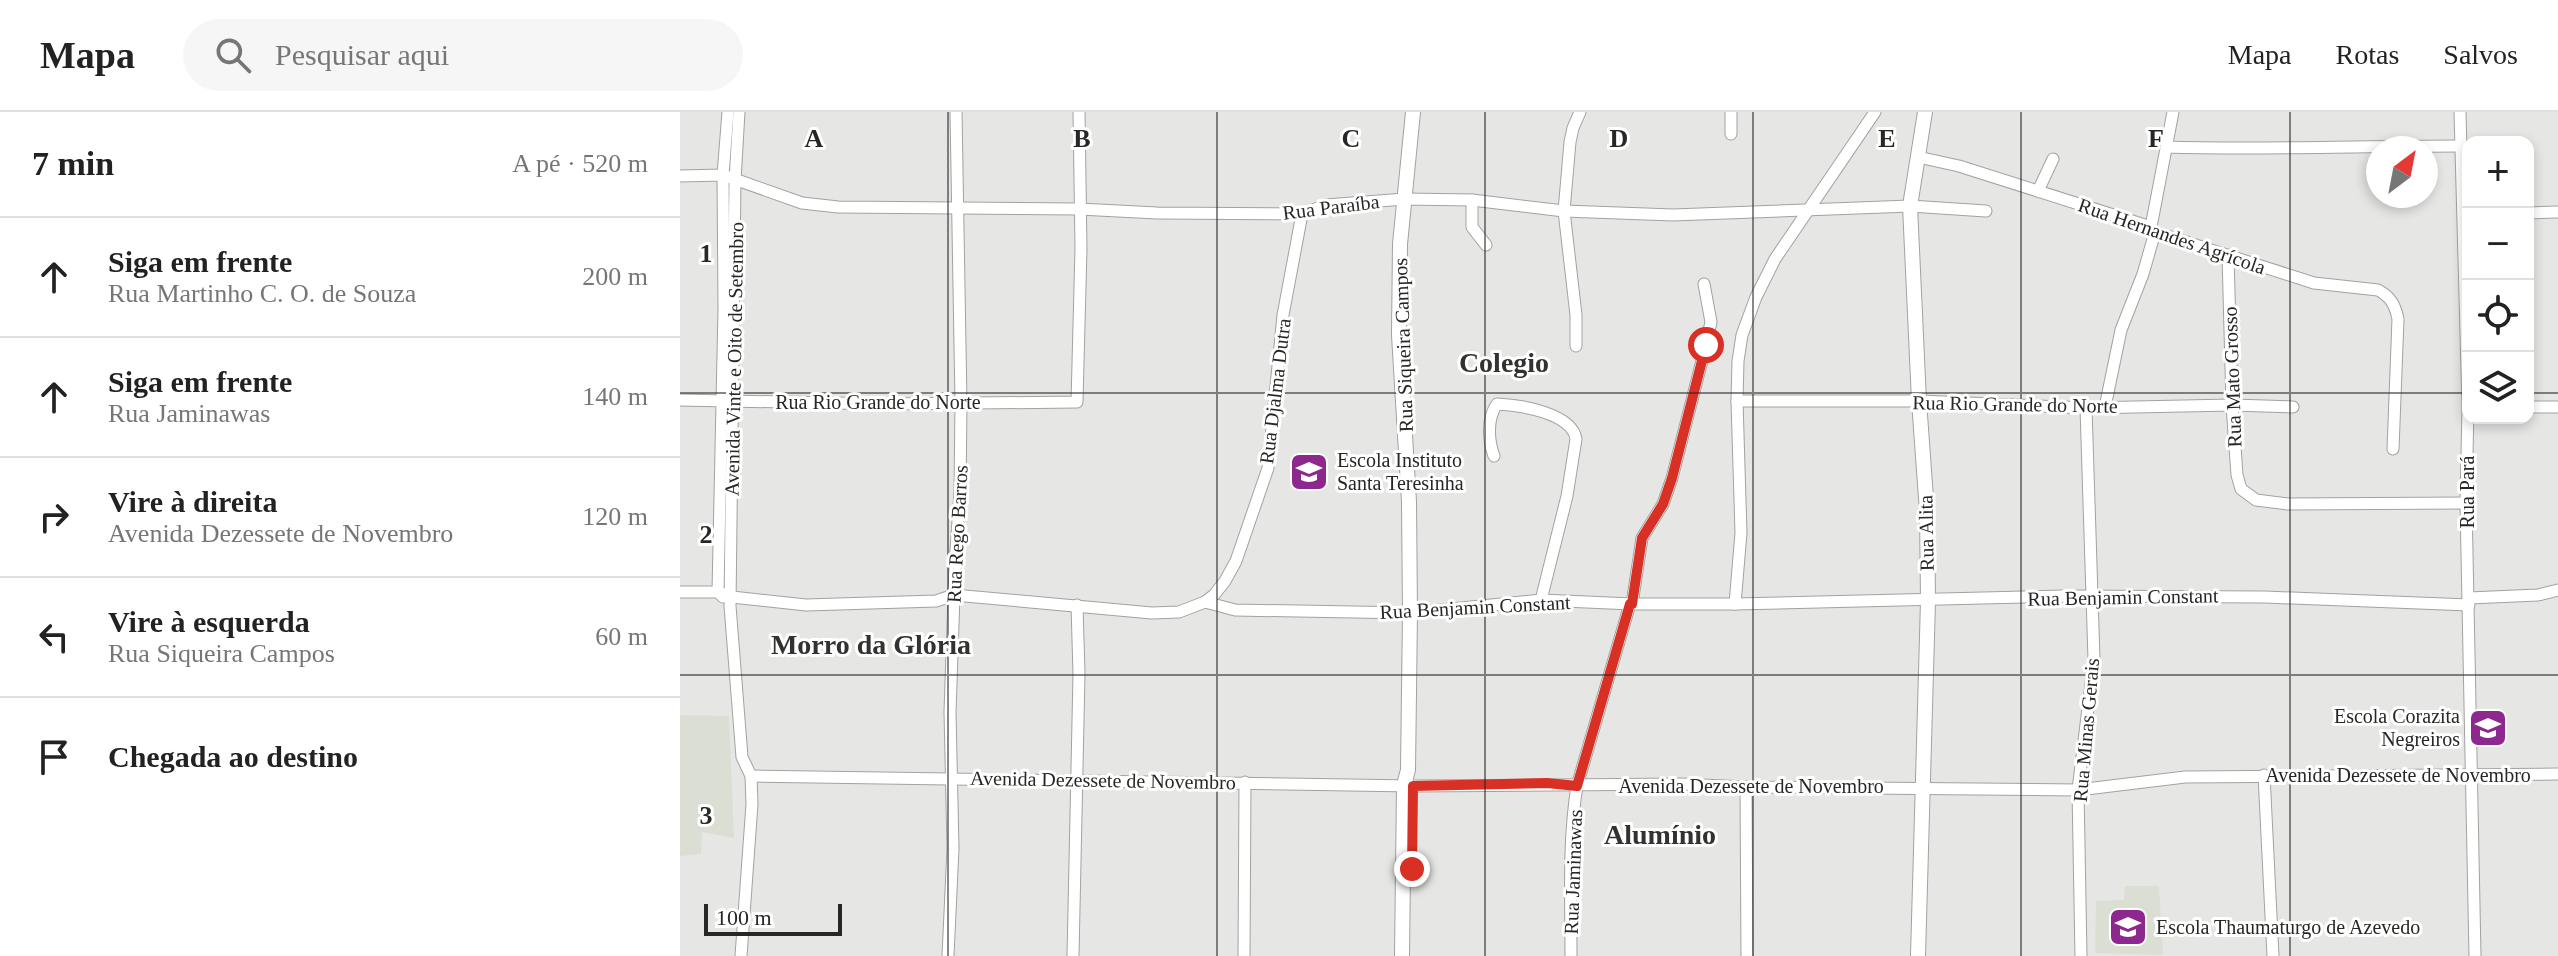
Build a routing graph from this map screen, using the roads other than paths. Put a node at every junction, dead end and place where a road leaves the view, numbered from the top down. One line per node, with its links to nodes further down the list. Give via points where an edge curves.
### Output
1 (728, 112): 18 (street, Avenida Vinte e Oito de Setembro)
2 (739, 112): 18 (street, Avenida Vinte e Oito de Setembro)
3 (956, 112): 24 (street, Rua Rego Barros)
4 (1079, 112): 25 (street)
5 (1413, 112): 20 (street, Rua Siqueira Campos)
6 (1731, 112): 12 (street)
7 (1875, 112): 26 (street)
8 (1925, 112): 15 (street, Rua Alita)
9 (2173, 112): 14 (street)
10 (2460, 112): 13 (street, Rua Pará)
11 (1579, 114): 27 (street, via 1570,142)
12 (1731, 134)
13 (2460, 146): 14 (street); 23 (street, Rua Pará)
14 (2166, 147): 32 (street)
15 (1918, 157): 19 (street, Rua Hernandes Agrícola); 22 (street, Rua Alita)
16 (2053, 159): 19 (street)
17 (680, 176): 18 (street, Rua Paraíba)
18 (729, 178): 24 (street, Rua Paraíba, via 802,203); 40 (street, Avenida Vinte e Oito de Setembro)
19 (2038, 191): 32 (street, Rua Hernandes Agrícola)
20 (1405, 199): 21 (street, Rua Paraíba); 31 (street, Rua Paraíba, via 1326,205); 67 (street, Rua Siqueira Campos, via 1399,335)
21 (1472, 200): 27 (street, Rua Paraíba); 33 (street, via 1472,227)
22 (1910, 206): 26 (street, Rua Paraíba); 28 (street, Rua Paraíba); 42 (street, Rua Alita)
23 (2465, 208)
24 (957, 209): 25 (street, Rua Paraíba); 43 (street, Rua Rego Barros)
25 (1079, 209): 31 (street, Rua Paraíba); 43 (street, Rua Rio Grande do Norte, via 1077,402)
26 (1809, 210): 27 (street, Rua Paraíba, via 1673,215); 41 (street, via 1775,259 1747,320)
27 (1564, 211): 37 (street)
28 (1986, 211)
29 (2558, 212): 30 (street)
30 (2534, 213)
31 (1302, 214): 62 (street, Rua Djalma Dutra, via 1283,315 1268,468 1236,561)
32 (2153, 230): 34 (street, Rua Hernandes Agrícola); 45 (street, via 2121,330)
33 (1486, 245)
34 (2228, 255): 44 (street, Rua Mato Grosso); 51 (street, Rua Hernandes Agrícola, via 2314,283 2387,295 2395,305 2397,333)
35 (2467, 280): 38 (street, Rua Pará)
36 (1704, 284): 64 (street, Rua Jaminawas, via 1711,322 1672,478 1642,538)
37 (1576, 346)
38 (2467, 352)
39 (680, 400): 40 (street, Rua Rio Grande do Norte)
40 (727, 401): 43 (street, Rua Rio Grande do Norte); 56 (street, Avenida Vinte e Oito de Setembro); 61 (street, Avenida Vinte e Oito de Setembro)
41 (1737, 401): 42 (street, Rua Rio Grande do Norte); 65 (street, via 1741,533)
42 (1919, 401): 49 (street, Rua Rio Grande do Norte); 60 (street, Rua Alita)
43 (961, 403): 57 (street, Rua Rego Barros)
44 (2232, 405): 45 (street, Rua Rio Grande do Norte); 46 (street, Rua Rio Grande do Norte); 53 (street, Rua Mato Grosso, via 2241,489 2263,502)
45 (2105, 407): 49 (street, Rua Rio Grande do Norte)
46 (2293, 407)
47 (2534, 407): 48 (street)
48 (2558, 407)
49 (2086, 408): 58 (street, Rua Minas Gerais)
50 (2468, 424): 53 (street, Rua Pará)
51 (2393, 449)
52 (1494, 456): 59 (street, via 1491,412 1497,404 1548,413 1575,432 1567,496)
53 (2466, 503): 63 (street, Rua Pará)
54 (2558, 590): 63 (street, Rua Benjamin Constant)
55 (680, 592): 56 (street, Rua Benjamin Constant)
56 (718, 592): 61 (street, Rua Benjamin Constant)
57 (954, 595): 61 (street, Rua Benjamin Constant, via 883,604); 66 (street, Rua Benjamin Constant); 72 (street, Rua Rego Barros)
58 (2091, 597): 60 (street, Rua Benjamin Constant); 63 (street, Rua Benjamin Constant); 79 (street, Rua Minas Gerais, via 2094,659)
59 (1541, 600): 64 (street, Rua Benjamin Constant); 67 (street, Rua Benjamin Constant)
60 (1928, 601): 65 (street, Rua Benjamin Constant); 78 (street, Rua Alita)
61 (731, 602): 70 (street, Avenida Vinte e Oito de Setembro, via 742,757)
62 (1205, 602): 66 (street, Rua Benjamin Constant, via 1179,612 1152,613); 67 (street, Rua Benjamin Constant, via 1235,610)
63 (2469, 602): 71 (street, Rua Pará)
64 (1631, 604): 65 (street, Rua Benjamin Constant); 76 (street, Rua Jaminawas)
65 (1735, 604)
66 (1077, 605): 73 (street)
67 (1410, 613): 74 (street, Rua Siqueira Campos)
68 (2558, 774): 71 (street, Avenida Dezessete de Novembro)
69 (2264, 775): 71 (street, Avenida Dezessete de Novembro); 79 (street, Avenida Dezessete de Novembro, via 2185,777); 91 (street)
70 (751, 776): 72 (street, Avenida Dezessete de Novembro); 81 (street, Avenida Vinte e Oito de Setembro)
71 (2472, 776): 92 (street, Rua Pará)
72 (951, 778): 73 (street, Avenida Dezessete de Novembro); 82 (street, Rua Rego Barros)
73 (1077, 779): 75 (street, Avenida Dezessete de Novembro); 83 (street)
74 (1408, 781): 75 (street, Avenida Dezessete de Novembro); 76 (street, Avenida Dezessete de Novembro); 80 (street, Rua Siqueira Campos)
75 (1245, 782): 84 (street)
76 (1577, 786): 77 (street, Avenida Dezessete de Novembro); 87 (street, Rua Jaminawas, via 1571,838)
77 (1746, 787): 78 (street, Avenida Dezessete de Novembro); 88 (street)
78 (1922, 788): 79 (street, Avenida Dezessete de Novembro); 89 (street, Rua Alita)
79 (2078, 790): 90 (street, Rua Minas Gerais)
80 (1408, 869): 85 (street, Rua Siqueira Campos); 86 (street, Rua Siqueira Campos)
81 (741, 956)
82 (948, 956)
83 (1073, 956)
84 (1244, 956)
85 (1402, 956)
86 (1411, 956)
87 (1571, 956)
88 (1747, 956)
89 (1918, 956)
90 (2081, 956)
91 (2273, 956)
92 (2475, 956)

